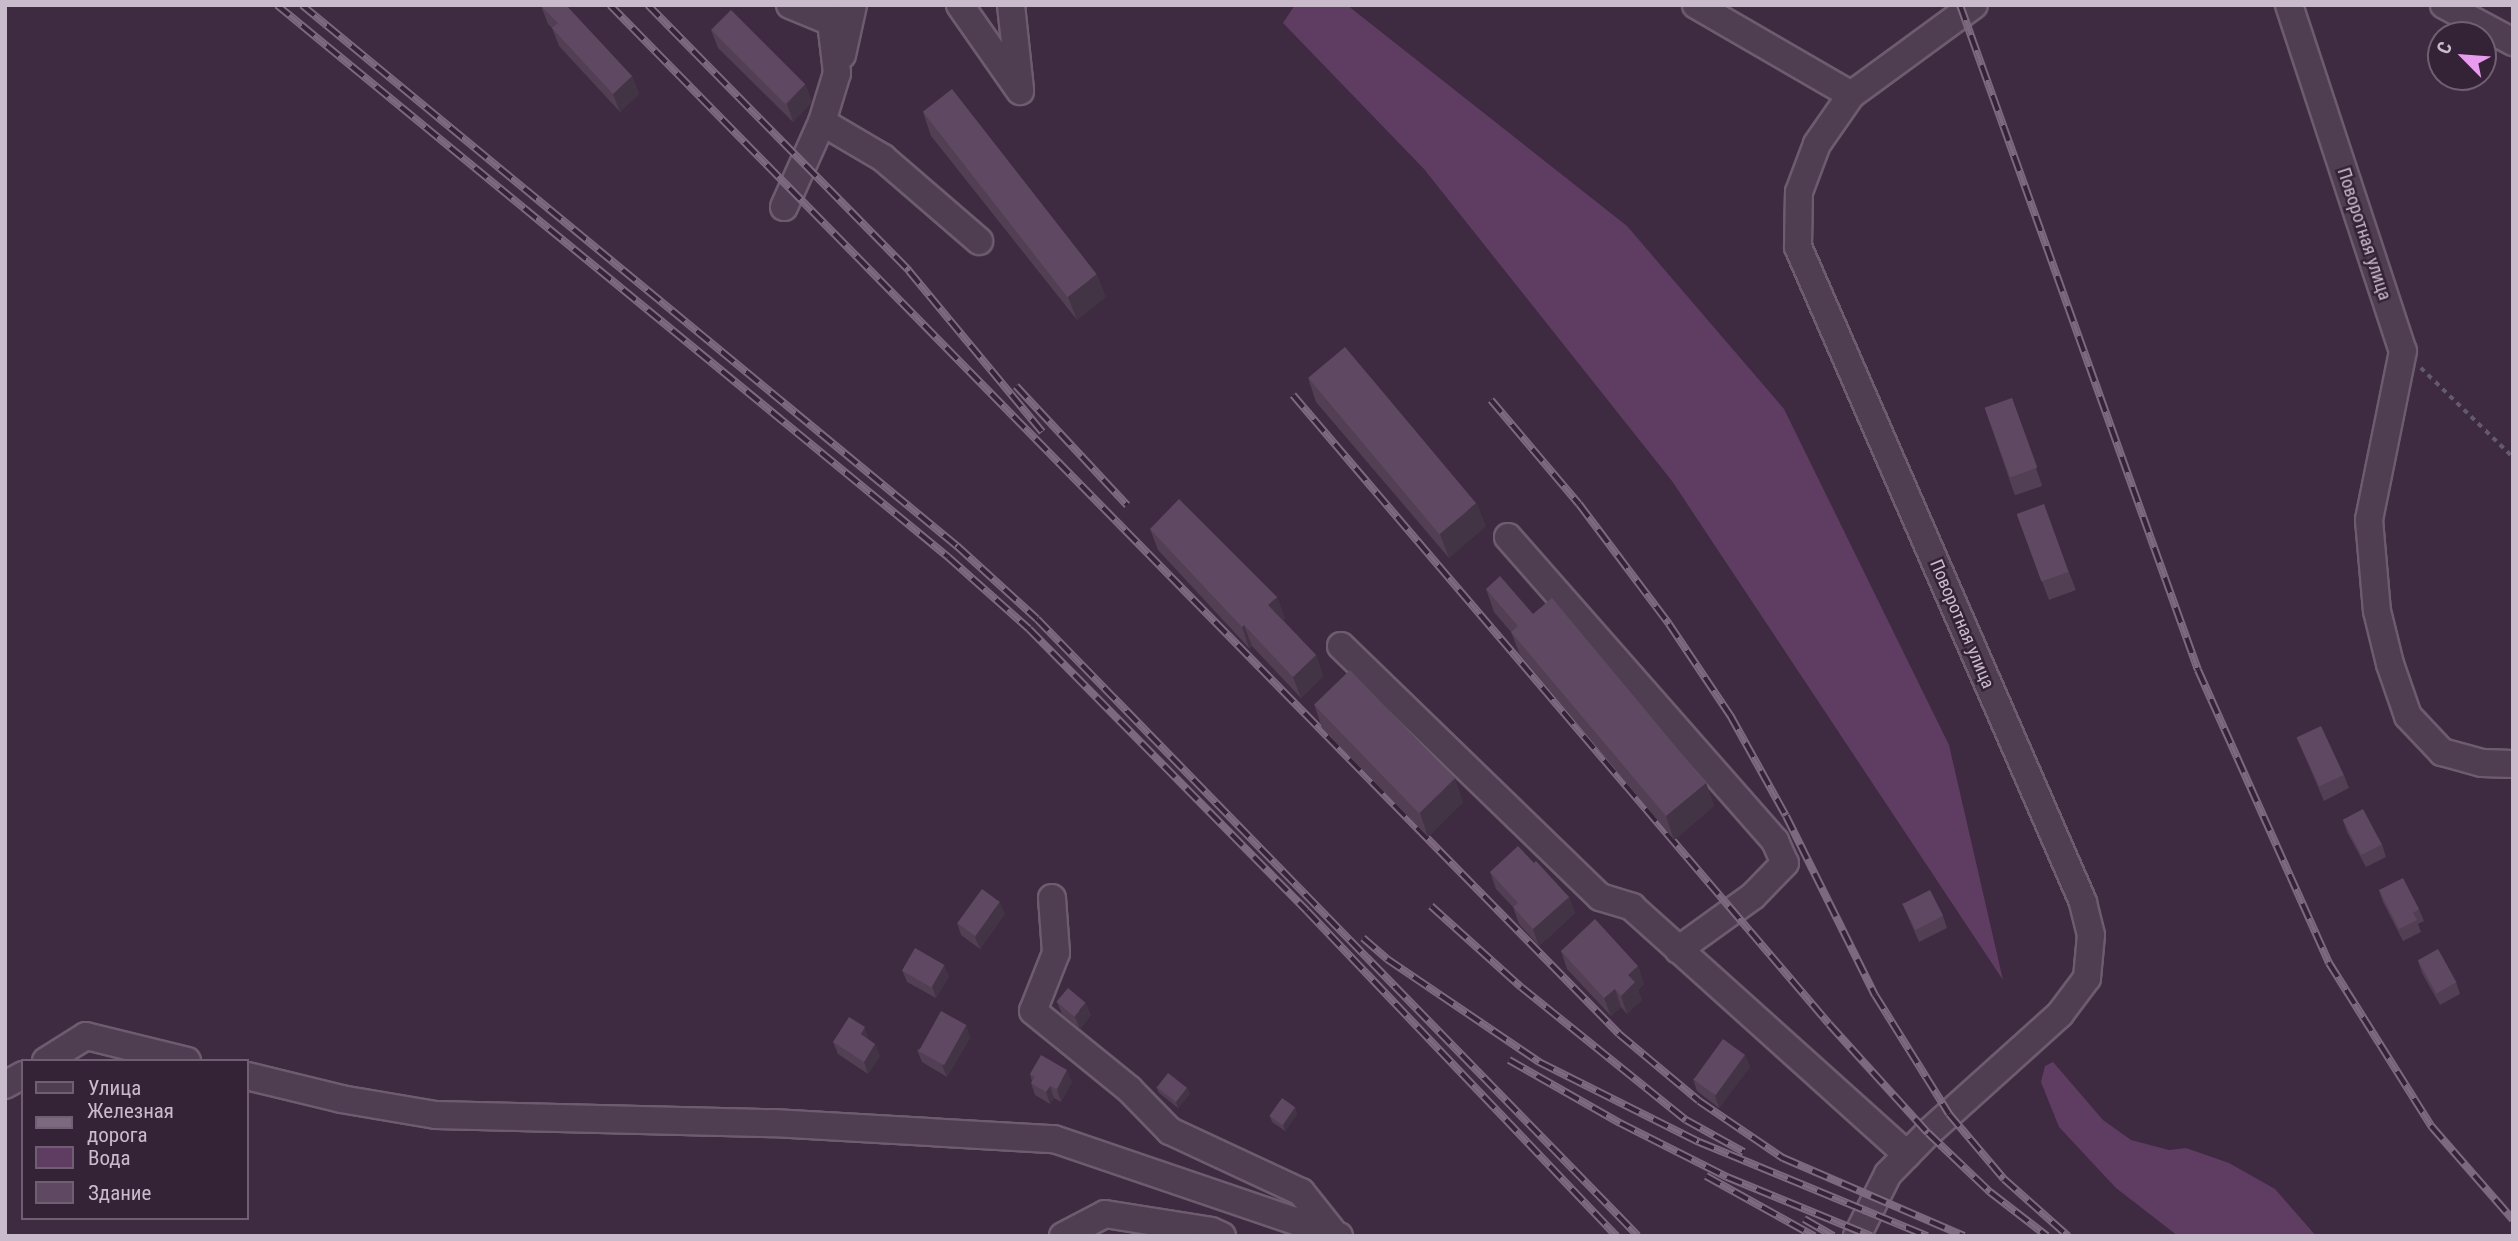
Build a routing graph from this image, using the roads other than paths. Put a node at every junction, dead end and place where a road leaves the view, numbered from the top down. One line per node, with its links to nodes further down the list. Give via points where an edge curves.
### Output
1 (790, 5): 9 (street)
2 (853, 5): 11 (street)
3 (960, 5): 4 (street, via 1020,91)
4 (1011, 5)
5 (1696, 5): 12 (street)
6 (1974, 5): 12 (street, Поворотная улица)
7 (2289, 5): 18 (street, Поворотная улица, via 2403,351 2369,520 2377,611 2390,664 2408,716 2441,752 2482,763)
8 (2444, 5): 10 (street)
9 (828, 13): 11 (street)
10 (2513, 42)
11 (837, 73): 13 (street)
12 (1851, 95): 26 (street, Поворотная улица, via 1817,144 1799,192 1798,247 2083,902 2091,935 2087,978 2060,1014)
13 (822, 122): 14 (street); 15 (street, via 883,158)
14 (784, 207)
15 (979, 241)
16 (1508, 537): 20 (street, via 1775,842 1785,863 1753,896)
17 (1341, 646): 20 (street, via 1600,897 1632,907)
18 (2513, 764)
19 (1052, 898): 27 (street, via 1056,953 1033,1011 1129,1089 1170,1131 1301,1192)
20 (1678, 950): 26 (street)
21 (49, 1059): 22 (street, via 86,1036)
22 (179, 1059)
23 (21, 1076): 25 (street)
24 (248, 1076): 27 (street, via 341,1099 436,1115 773,1123 1054,1139)
25 (5, 1085)
26 (1907, 1155): 30 (street, Поворотная улица, via 1888,1174)
27 (1336, 1234)
28 (1063, 1236): 29 (street, via 1105,1214)
29 (1222, 1236)
30 (1857, 1236)

